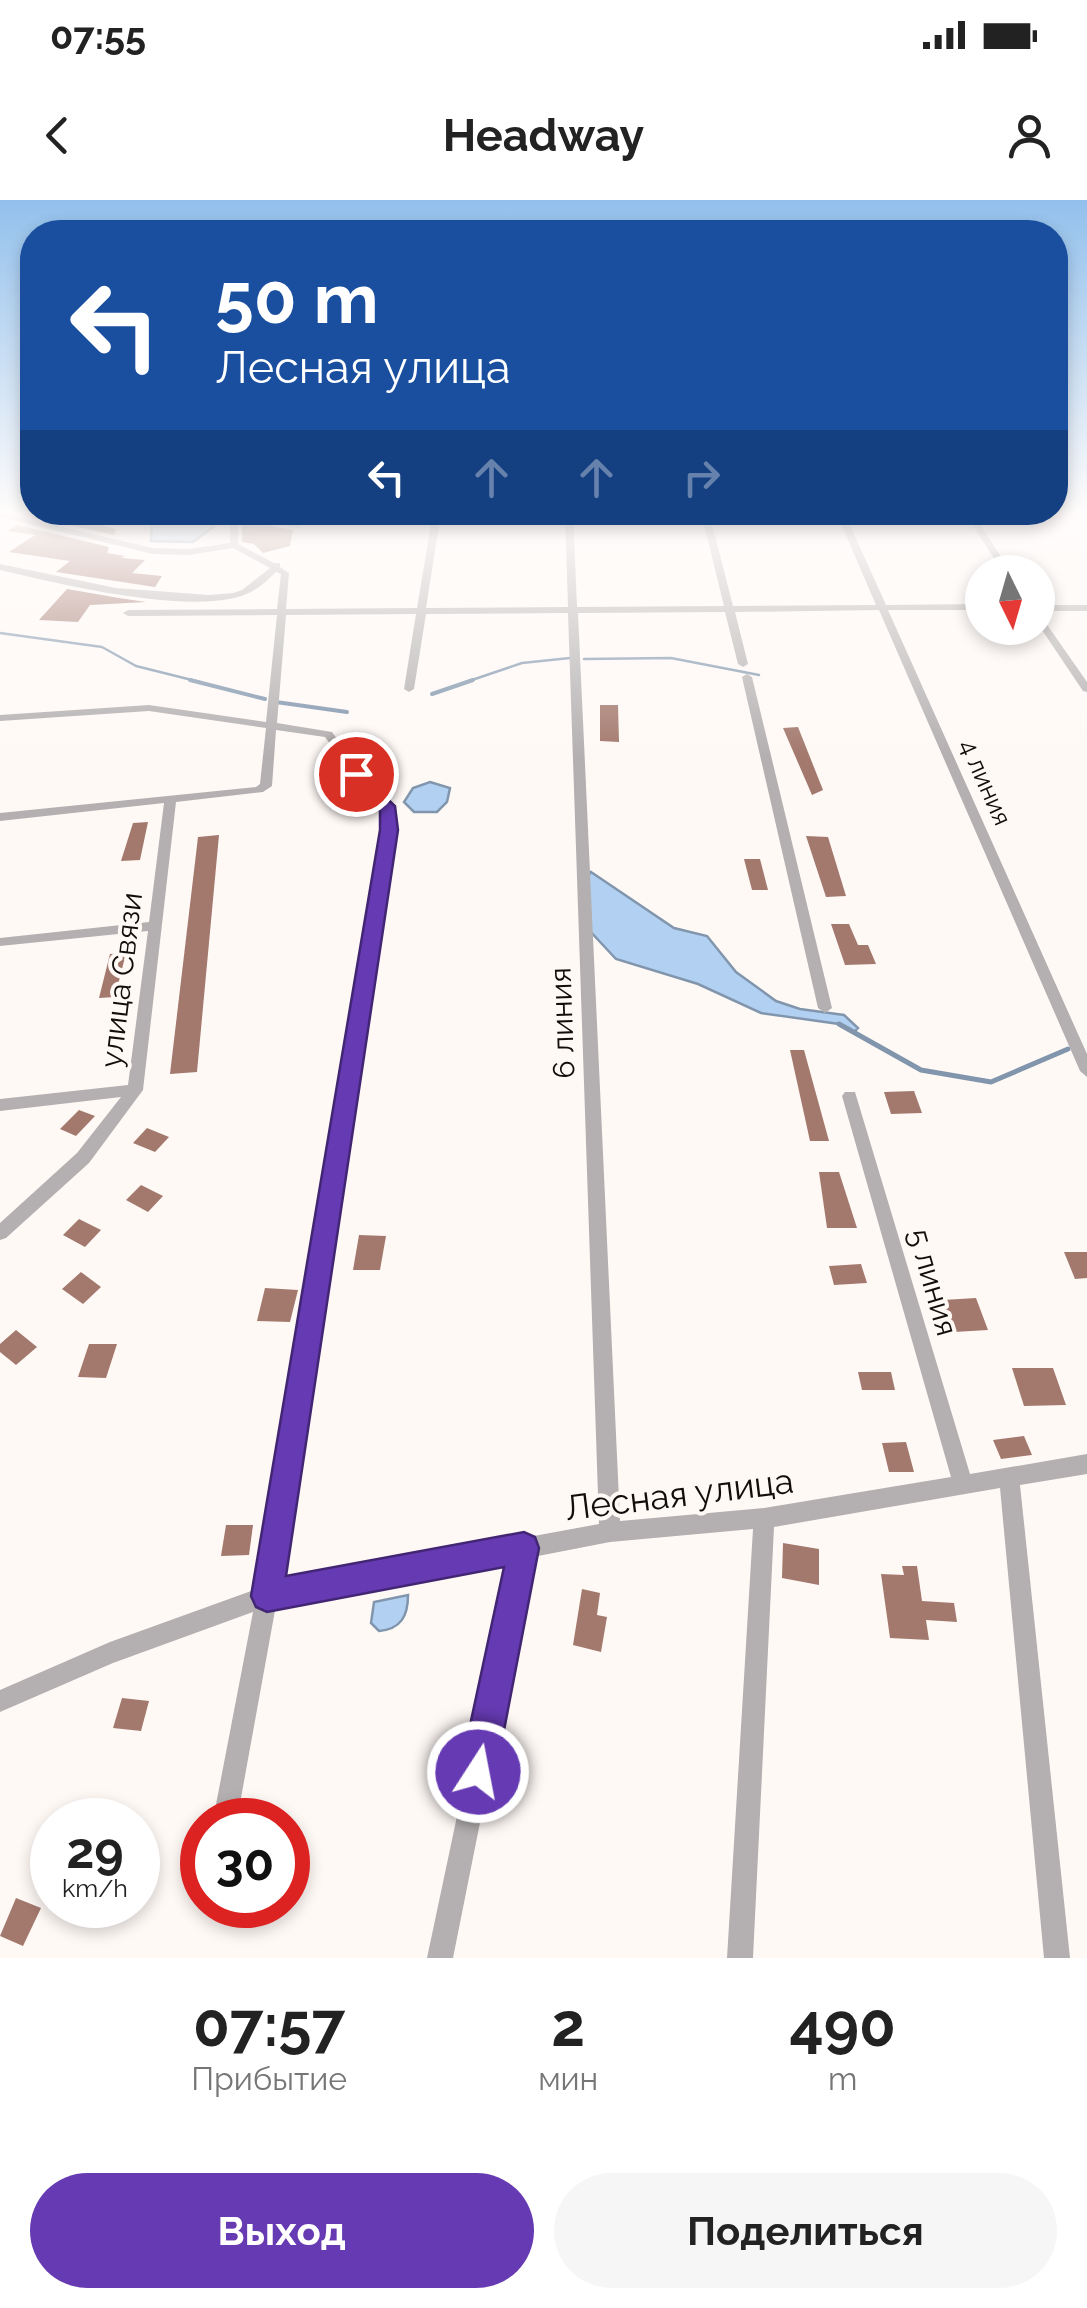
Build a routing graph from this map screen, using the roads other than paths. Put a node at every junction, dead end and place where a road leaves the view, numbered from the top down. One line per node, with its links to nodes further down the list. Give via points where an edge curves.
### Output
1 (156, 591): 2 (street)
2 (245, 591)
3 (283, 591): 15 (street)
4 (425, 591): 10 (street)
5 (574, 591): 11 (street, 6 линия)
6 (724, 591): 8 (street)
7 (876, 591): 9 (street, 4 линия)
8 (728, 606): 9 (street); 11 (street); 26 (street)
9 (883, 606): 12 (street); 27 (street, 4 линия)
10 (422, 608): 11 (street); 15 (street); 18 (street)
11 (575, 608): 36 (street, 6 линия)
12 (965, 608)
13 (1055, 608): 14 (street)
14 (1087, 608)
15 (281, 611): 16 (street); 21 (street)
16 (128, 612)
17 (1055, 643): 19 (street)
18 (409, 689)
19 (1087, 689)
20 (0, 718): 21 (street, via 150,708)
21 (270, 724): 22 (street, via 266,786); 38 (street, via 328,734 389,810 389,830)
22 (170, 801): 23 (street); 24 (street, улица Связи)
23 (0, 817)
24 (155, 926): 25 (street); 28 (street, улица Связи)
25 (0, 942)
26 (825, 1008)
27 (1087, 1071)
28 (135, 1090): 30 (street); 31 (street, улица Связи, via 83,1158)
29 (850, 1096): 34 (street, 5 линия)
30 (0, 1105)
31 (0, 1233)
32 (1087, 1464): 33 (street, Лесная улица)
33 (1008, 1476): 34 (street, Лесная улица); 43 (street)
34 (963, 1484): 35 (street, Лесная улица)
35 (764, 1518): 36 (street, Лесная улица); 42 (street)
36 (610, 1532): 37 (street, Лесная улица)
37 (524, 1548): 38 (street, Лесная улица); 41 (street)
38 (267, 1596): 39 (street, Лесная улица); 40 (street)
39 (0, 1701)
40 (229, 1798)
41 (440, 1958)
42 (740, 1958)
43 (1056, 1958)

